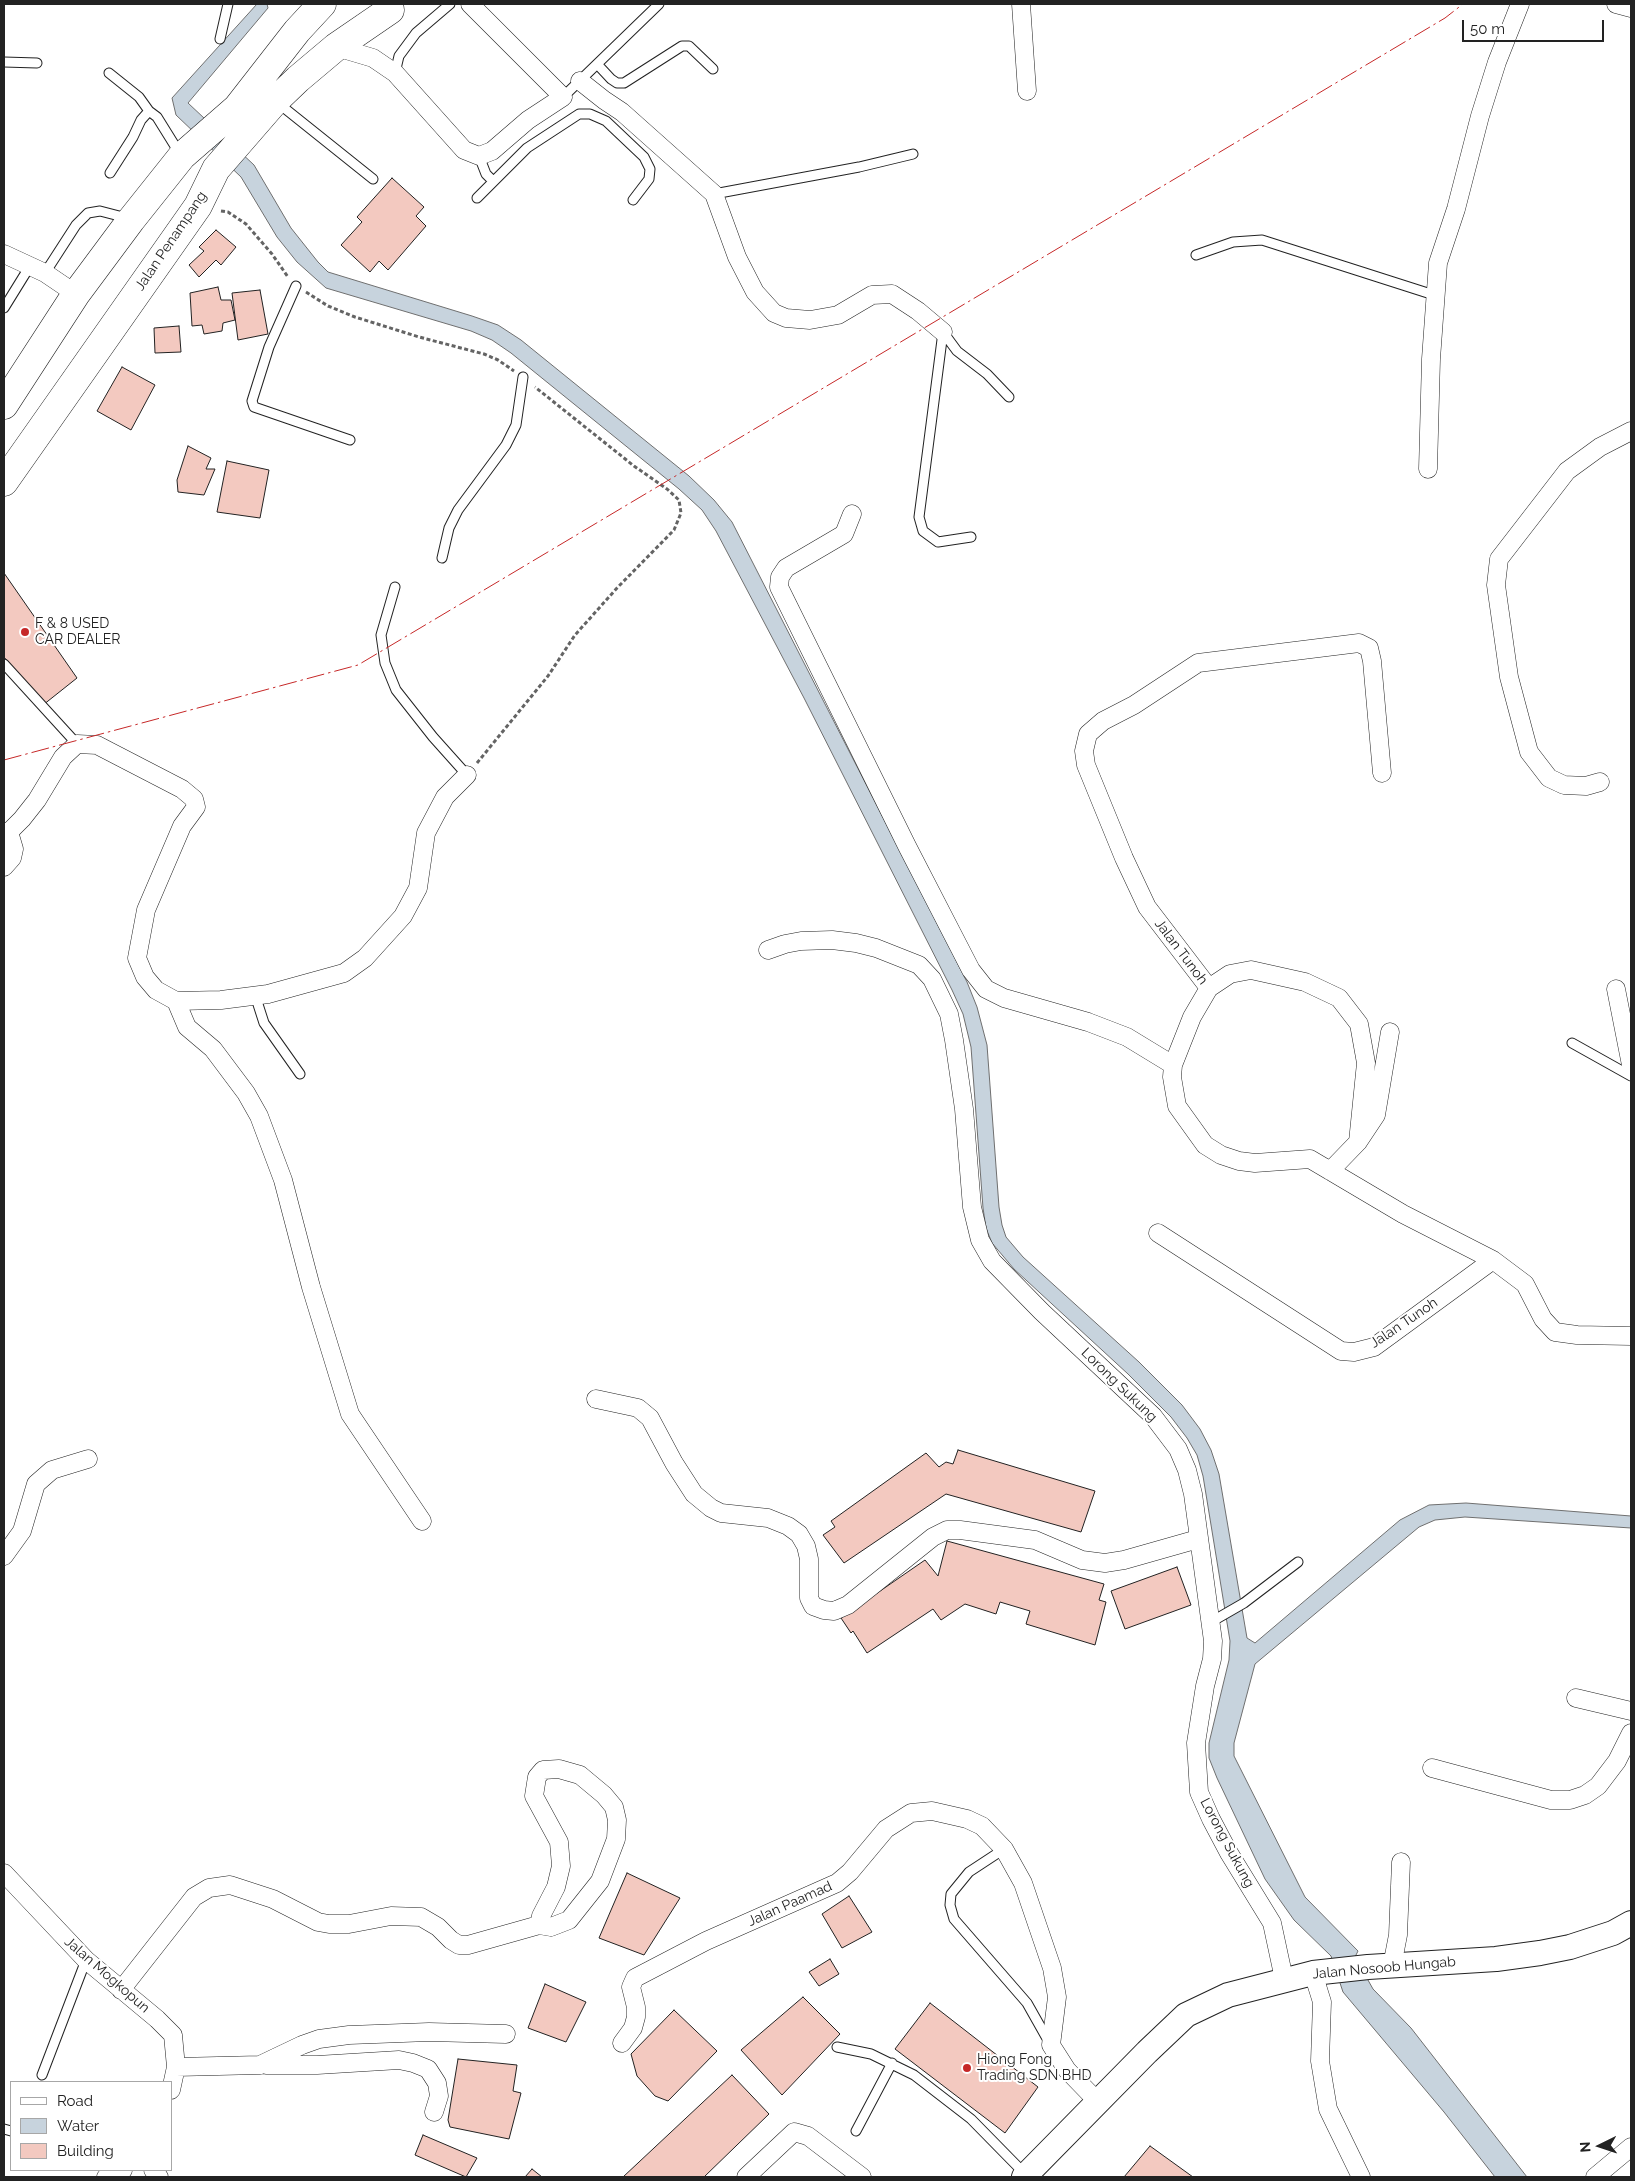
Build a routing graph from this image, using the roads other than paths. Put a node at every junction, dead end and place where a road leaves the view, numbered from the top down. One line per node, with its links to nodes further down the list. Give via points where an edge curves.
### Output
1 (228, 4): 14 (lane)
2 (298, 4): 13 (main road)
3 (322, 4): 13 (main road, Jalan Penampang)
4 (357, 4): 11 (main road, via 371,10)
5 (450, 4): 20 (lane, via 416,33 399,56)
6 (470, 4): 24 (street)
7 (659, 4): 18 (lane)
8 (1021, 4): 23 (street)
9 (1520, 4): 43 (street, via 1480,116 1456,210 1438,263)
10 (1616, 4): 12 (street)
11 (397, 7): 15 (main road, Jalan Penampang)
12 (1631, 8)
13 (297, 31): 27 (main road, Jalan Penampang)
14 (220, 39)
15 (336, 47): 20 (street, via 373,58); 25 (main road, Jalan Penampang)
16 (4, 62): 17 (lane)
17 (37, 63)
18 (597, 64): 19 (lane, via 611,80 624,83 682,46 689,46); 22 (lane)
19 (713, 69)
20 (395, 73): 30 (street, via 464,150)
21 (109, 74): 26 (lane, via 139,97)
22 (580, 81): 24 (lane); 34 (street, via 622,112)
23 (1028, 91)
24 (563, 97): 30 (street, via 528,120 492,151)
25 (275, 101): 27 (main road, Jalan Penampang); 32 (lane)
26 (149, 111): 28 (lane); 31 (lane)
27 (242, 120): 28 (main road, Jalan Penampang); 52 (main road, Jalan Penampang, via 198,206)
28 (188, 150): 37 (main road, Jalan Penampang)
29 (913, 154): 34 (lane)
30 (479, 156): 33 (lane, via 486,174)
31 (110, 173)
32 (373, 179)
33 (493, 181): 35 (lane); 36 (lane, via 527,148 579,114 590,114 606,121 644,157 650,169 649,179)
34 (714, 194): 45 (street, via 737,257 755,292 774,314 810,320 838,315 872,295 892,294)
35 (477, 198)
36 (633, 200)
37 (131, 220): 40 (lane, via 100,211 88,213); 42 (main road, Jalan Penampang)
38 (4, 254): 40 (street)
39 (1196, 255): 43 (lane, via 1233,242 1262,240)
40 (37, 270): 42 (street); 44 (lane)
41 (296, 286): 50 (lane, via 269,348 252,401 254,407)
42 (76, 294): 48 (main road, Jalan Penampang)
43 (1434, 295): 51 (street)
44 (4, 308)
45 (943, 332): 47 (lane, via 957,351 987,374); 54 (lane, via 919,517 923,531 938,542)
46 (523, 377): 55 (lane, via 516,425 506,445 458,510 449,528)
47 (1009, 397)
48 (4, 405)
49 (1631, 431): 61 (street, via 1567,470 1499,559 1496,585 1509,677 1529,752 1549,778 1564,785 1586,786)
50 (350, 440)
51 (1428, 469)
52 (4, 482)
53 (852, 514): 71 (street, via 844,534 786,568 778,587 971,970 986,989 1004,998 1088,1022 1127,1037)
54 (971, 536)
55 (442, 558)
56 (394, 587): 60 (lane, via 380,635 385,663 396,690)
57 (4, 664): 58 (lane)
58 (77, 744): 62 (street, via 63,757 37,800); 68 (street, via 97,745 182,789 194,799 196,807 182,826 146,910 136,958 156,990)
59 (1382, 773): 65 (street, Jalan Tunoh, via 1372,661 1369,648 1360,642 1198,663 1103,721 1088,734 1084,751 1086,765 1147,907)
60 (467, 774): 67 (street, via 445,797 426,833 418,888 403,916 365,958 344,973)
61 (1600, 782)
62 (6, 832): 63 (street, via 14,849 12,858)
63 (4, 867)
64 (768, 950): 83 (street, Lorong Sukung, via 801,941 856,943 919,965 932,978 949,1014 954,1040 964,1109 972,1207 980,1240 992,1261 1153,1416 1178,1449 1193,1494)
65 (1209, 988): 71 (street, Jalan Tunoh, via 1192,1017); 75 (street, via 1230,974 1251,970 1305,982 1339,998 1359,1024 1366,1063)
66 (1616, 989): 72 (street)
67 (255, 995): 68 (street); 73 (lane, via 264,1023)
68 (176, 1001): 82 (street, via 188,1027 213,1049 259,1116 283,1180 350,1414)
69 (1390, 1032): 75 (street, via 1376,1115)
70 (1572, 1043): 74 (lane)
71 (1173, 1065): 76 (street, Jalan Tunoh, via 1177,1106 1205,1145 1239,1161 1310,1159)
72 (1631, 1065)
73 (300, 1074)
74 (1631, 1076)
75 (1358, 1142): 76 (street)
76 (1330, 1171): 78 (street, Jalan Tunoh, via 1403,1214)
77 (1158, 1233): 78 (street, Jalan Tunoh, via 1341,1351 1354,1352 1374,1347)
78 (1493, 1260): 79 (street, Jalan Tunoh, via 1525,1284 1543,1319 1555,1332)
79 (1631, 1336)
80 (596, 1399): 83 (street, via 638,1408 650,1418 694,1494 711,1508 721,1513 768,1518 799,1534 809,1559 809,1598 813,1606 824,1610 834,1611 848,1605 933,1537 948,1530 1035,1540 1082,1560 1105,1563)
81 (88, 1459): 84 (street, via 52,1470 36,1484 22,1531)
82 (422, 1521)
83 (1198, 1539): 86 (street, Lorong Sukung)
84 (4, 1556)
85 (1298, 1562): 86 (lane, via 1244,1603)
86 (1216, 1619): 99 (street, Lorong Sukung, via 1196,1743 1200,1792 1229,1853 1272,1923)
87 (1576, 1698): 88 (street)
88 (1631, 1712)
89 (1631, 1733): 90 (street, via 1617,1761 1598,1786 1570,1800 1551,1800)
90 (1432, 1768)
91 (1004, 1848): 102 (street, Jalan Paamad, via 982,1826 967,1819 932,1810 911,1813 886,1829 837,1883 706,1941 635,1978 631,1987 636,2017 633,2028); 103 (street, Jalan Paamad, via 1023,1883 1052,1968 1056,1997); 103 (lane, via 968,1872 951,1894 950,1905 954,1919 1027,2004)
92 (1402, 1862): 97 (street, via 1398,1935)
93 (4, 1874): 96 (street, Jalan Mogkopun)
94 (1631, 1922): 97 (main road, Jalan Nosoob Hungab, via 1613,1933 1570,1948)
95 (539, 1925): 95 (street, via 540,1916 556,1887 561,1866 559,1842 534,1796 537,1777 543,1770 559,1769 580,1775 614,1806 616,1839 600,1880 569,1920 551,1927); 100 (street, via 468,1946 459,1945 438,1927 421,1918 391,1916 349,1924 329,1924 304,1916 273,1899 230,1885 208,1888 194,1897)
96 (86, 1960): 100 (street, Jalan Mogkopun); 108 (lane)
97 (1392, 1966): 98 (main road, Jalan Nosoob Hungab)
98 (1321, 1972): 99 (main road, Jalan Nosoob Hungab); 119 (street, via 1320,2061 1328,2109)
99 (1284, 1979): 110 (main road, Jalan Nosoob Hungab, via 1228,1995 1186,2015)
100 (121, 1990): 107 (street, Jalan Mogkopun, via 173,2035)
101 (506, 2034): 106 (street, via 429,2032 339,2036 302,2045)
102 (622, 2042)
103 (1051, 2045): 110 (street, via 1067,2070)
104 (837, 2047): 105 (lane, via 871,2054)
105 (892, 2063): 112 (lane); 115 (lane, via 914,2075 971,2119)
106 (260, 2065): 107 (street); 111 (street, via 399,2060 413,2063 428,2069 437,2083 439,2096)
107 (176, 2067): 109 (street, Jalan Mogkopun)
108 (42, 2074)
109 (172, 2085)
110 (1098, 2102): 115 (main road, Jalan Nosoob Hungab)
111 (434, 2112)
112 (856, 2131)
113 (1631, 2147): 120 (street)
114 (121, 2171): 116 (street)
115 (1025, 2176)
116 (106, 2177)
117 (746, 2177): 118 (street, via 794,2132 808,2136)
118 (862, 2177)
119 (1361, 2177)
120 (1595, 2177)

